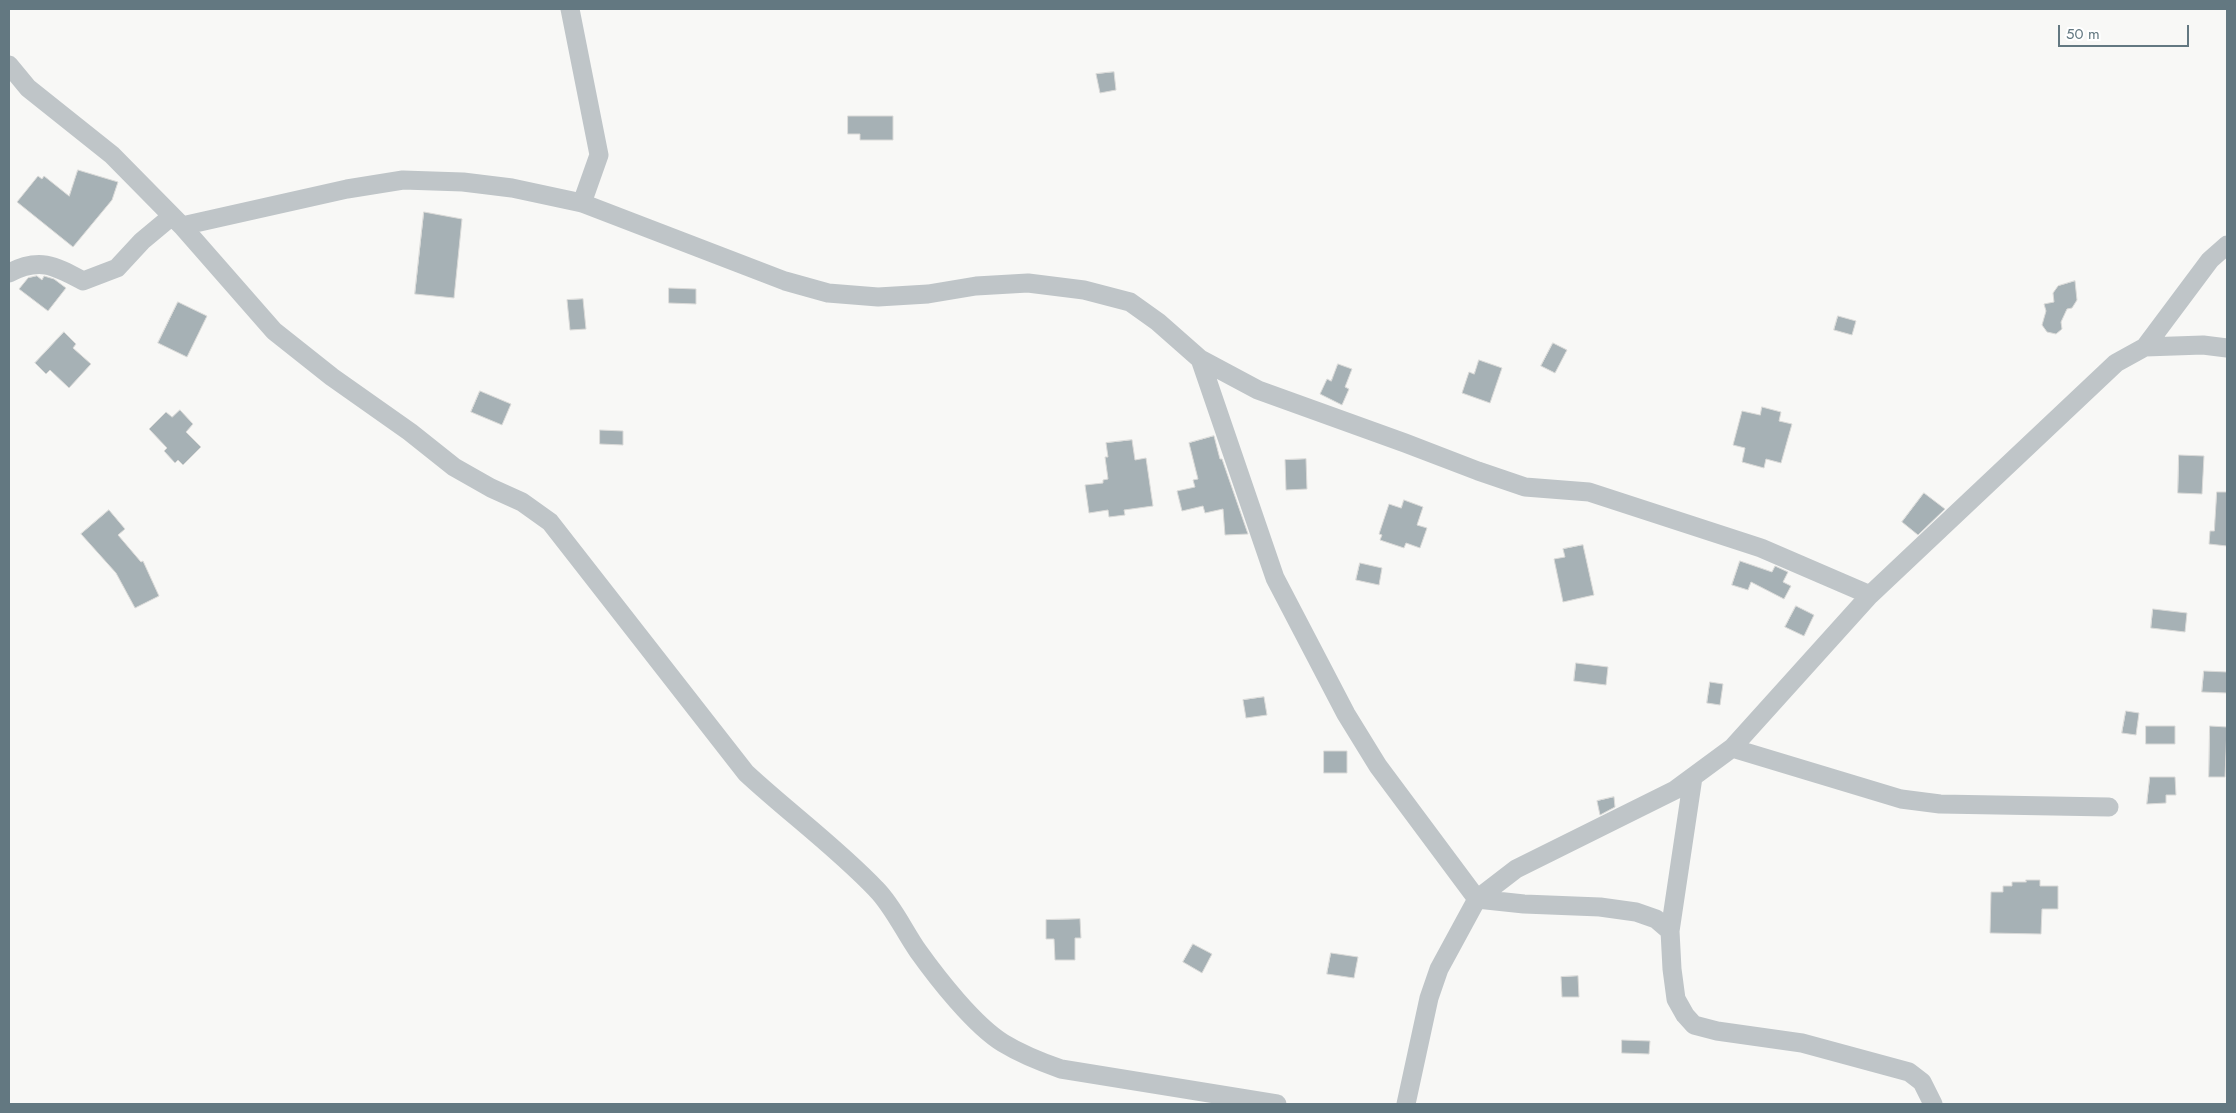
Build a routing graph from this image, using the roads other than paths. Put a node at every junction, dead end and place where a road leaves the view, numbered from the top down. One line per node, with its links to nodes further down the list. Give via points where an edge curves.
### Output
1 (570, 9): 3 (street, via 599,155)
2 (9, 65): 4 (street, via 28,88 112,155)
3 (582, 202): 4 (street, via 463,182 403,180); 9 (street, via 785,282 828,293 878,297 1028,283 1084,290 1130,302)
4 (177, 221): 6 (street, via 142,241 117,268 83,281 53,265 23,266); 16 (street, via 281,337 454,467 522,502 550,522 746,773 878,890 919,952 969,1013 1001,1042 1061,1069)
5 (2227, 245): 7 (street, via 2210,260)
6 (9, 273)
7 (2146, 347): 8 (street, via 2203,344); 10 (street, via 2116,363)
8 (2227, 348)
9 (1200, 359): 10 (street, via 1258,390 1405,442 1478,472 1525,486 1589,492 1761,548); 14 (street, via 1275,578 1346,714 1378,766)
10 (1870, 595): 11 (street)
11 (1732, 748): 12 (street); 13 (street, via 1901,798 1940,804)
12 (1693, 777): 14 (street, via 1675,790 1516,869); 15 (street)
13 (2109, 807)
14 (1477, 900): 15 (street, via 1636,912 1656,919); 17 (street, via 1440,968)
15 (1670, 931): 18 (street, via 1676,999 1694,1025 1802,1043 1909,1072 1922,1082)
16 (1277, 1104)
17 (1406, 1104)
18 (1933, 1104)

